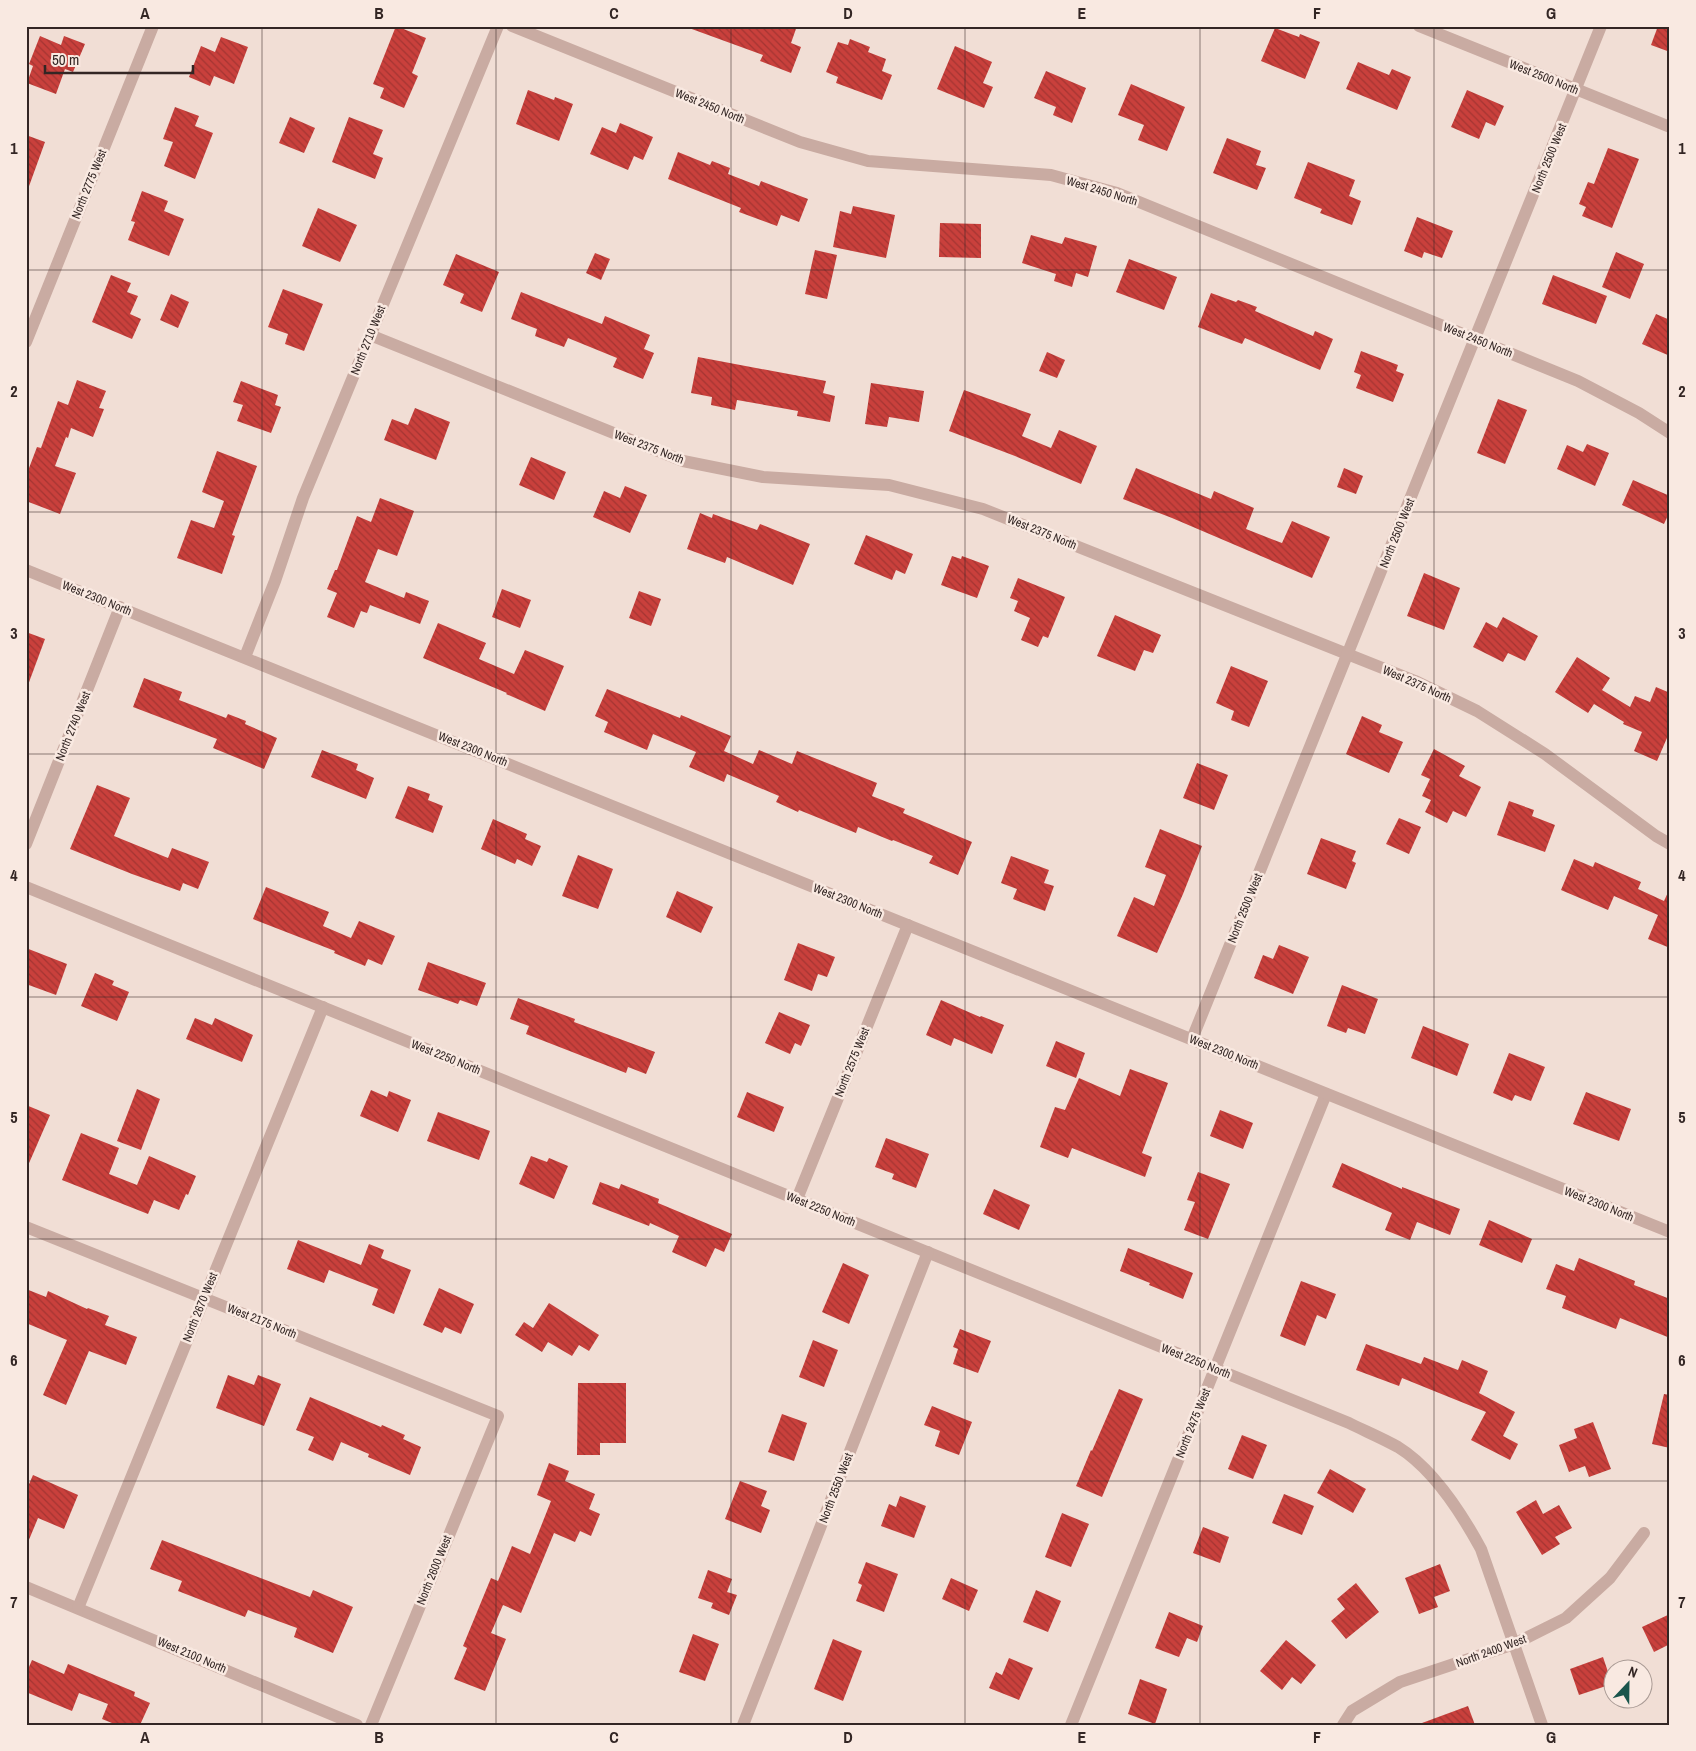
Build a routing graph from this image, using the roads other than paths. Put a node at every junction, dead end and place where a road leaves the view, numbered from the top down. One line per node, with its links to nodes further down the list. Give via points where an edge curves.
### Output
1 (153, 26): 10 (street, North 2775 West)
2 (498, 26): 8 (street, North 2710 West)
3 (512, 26): 9 (street, West 2450 North, via 809,145 868,161 1051,175 1117,193)
4 (1419, 26): 6 (street, West 2500 North)
5 (1601, 26): 6 (street, North 2500 West)
6 (1576, 90): 7 (street, West 2500 North); 9 (street, North 2500 West)
7 (1670, 127)
8 (370, 335): 14 (street, West 2375 North, via 683,461 763,478 889,485 983,509); 15 (street, North 2710 West, via 303,498)
9 (1475, 339): 11 (street, West 2450 North, via 1578,381); 14 (street, North 2500 West)
10 (26, 342)
11 (1670, 433)
12 (26, 570): 13 (street, West 2300 North)
13 (120, 607): 15 (street, West 2300 North); 16 (street, North 2740 West)
14 (1348, 654): 17 (street, West 2375 North, via 1477,711 1545,754); 21 (street, North 2500 West)
15 (245, 657): 19 (street, West 2300 North)
16 (26, 844)
17 (1670, 844)
18 (26, 887): 20 (street, West 2250 North)
19 (908, 925): 21 (street, West 2300 North); 23 (street, North 2575 West)
20 (323, 1007): 23 (street, West 2250 North); 27 (street, North 2670 West)
21 (1192, 1040): 22 (street, West 2300 North)
22 (1326, 1094): 25 (street, West 2300 North); 28 (street, North 2475 West)
23 (797, 1200): 26 (street, West 2250 North)
24 (26, 1227): 27 (street, West 2175 North)
25 (1670, 1232)
26 (928, 1252): 28 (street, West 2250 North); 36 (street, North 2550 West)
27 (204, 1298): 29 (street, West 2175 North); 32 (street, North 2670 West)
28 (1215, 1369): 33 (street, West 2250 North, via 1349,1423 1399,1448 1427,1472 1467,1522 1481,1549); 37 (street, North 2475 West)
29 (498, 1416): 35 (street, North 2600 West)
30 (1644, 1533): 33 (street, North 2400 West, via 1610,1578 1566,1618)
31 (26, 1587): 32 (street, West 2100 North)
32 (78, 1608): 34 (street, West 2100 North)
33 (1514, 1644): 38 (street, North 2400 West, via 1400,1682 1352,1711); 39 (street, West 2250 North)
34 (357, 1725)
35 (371, 1725)
36 (744, 1725)
37 (1072, 1725)
38 (1343, 1725)
39 (1542, 1725)

